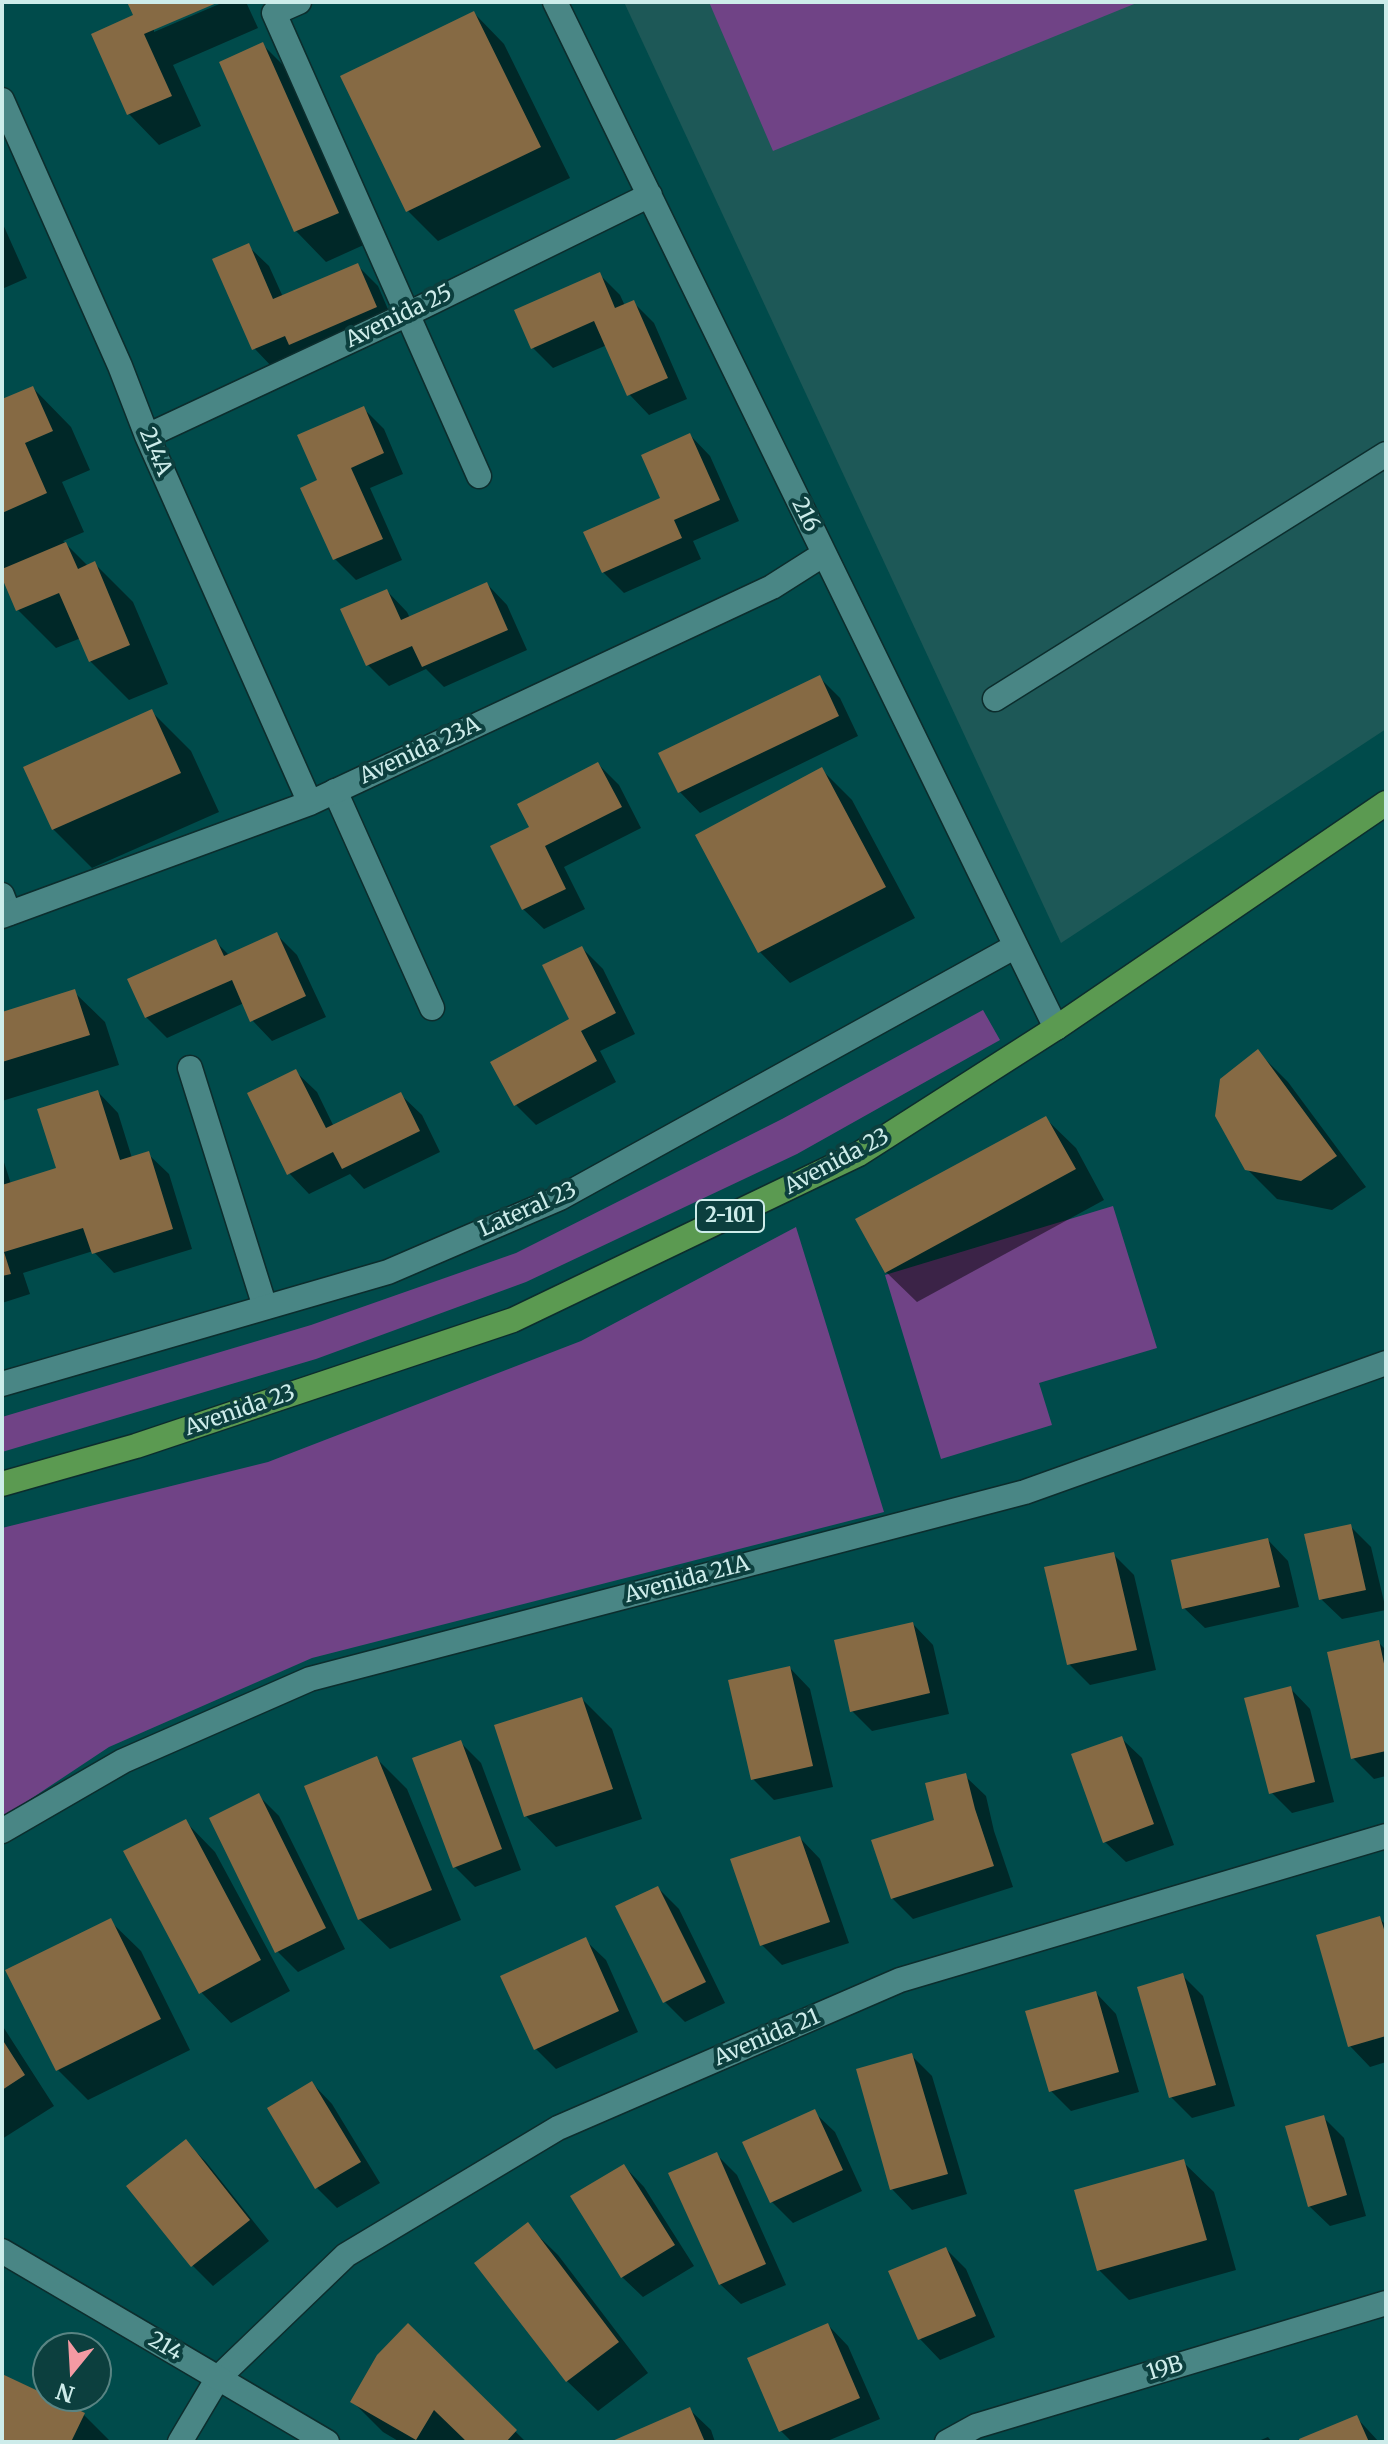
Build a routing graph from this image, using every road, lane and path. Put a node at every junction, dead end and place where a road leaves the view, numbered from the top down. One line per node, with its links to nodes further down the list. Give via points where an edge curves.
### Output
1 (299, 2): 5 (street, via 274,13)
2 (555, 2): 4 (street, 216)
3 (2, 100): 6 (street, 214A)
4 (650, 195): 5 (street, Avenida 25); 9 (street, 216)
5 (408, 314): 6 (street, Avenida 25); 8 (street)
6 (147, 436): 12 (street, 214A)
7 (1386, 454): 10 (street)
8 (479, 476)
9 (824, 554): 11 (street, Avenida 23A, via 772,587); 15 (street, 216)
10 (995, 699)
11 (335, 791): 12 (street, Avenida 23A); 16 (street)
12 (310, 803): 14 (street, Avenida 23A)
13 (1386, 803): 17 (main road, Avenida 23 / 2-101)
14 (4, 908)
15 (1016, 946): 17 (street, 216); 19 (street, Lateral 23, via 560,1198 388,1272)
16 (432, 1008)
17 (1056, 1028): 22 (main road, Avenida 23 / 2-101, via 859,1154 513,1320 136,1446)
18 (190, 1068): 19 (street)
19 (265, 1307): 21 (street, Lateral 23)
20 (1386, 1363): 23 (street, Avenida 21A, via 1025,1492 310,1679 123,1761)
21 (2, 1384)
22 (2, 1484)
23 (2, 1831)
24 (1386, 1836): 27 (street, Avenida 21, via 900,1980 558,2128 346,2255)
25 (2, 2251): 27 (street, 214)
26 (1386, 2303): 30 (street, 19B, via 976,2426)
27 (218, 2378): 28 (street, Avenida 21); 29 (street, 214)
28 (180, 2442)
29 (327, 2442)
30 (947, 2442)

